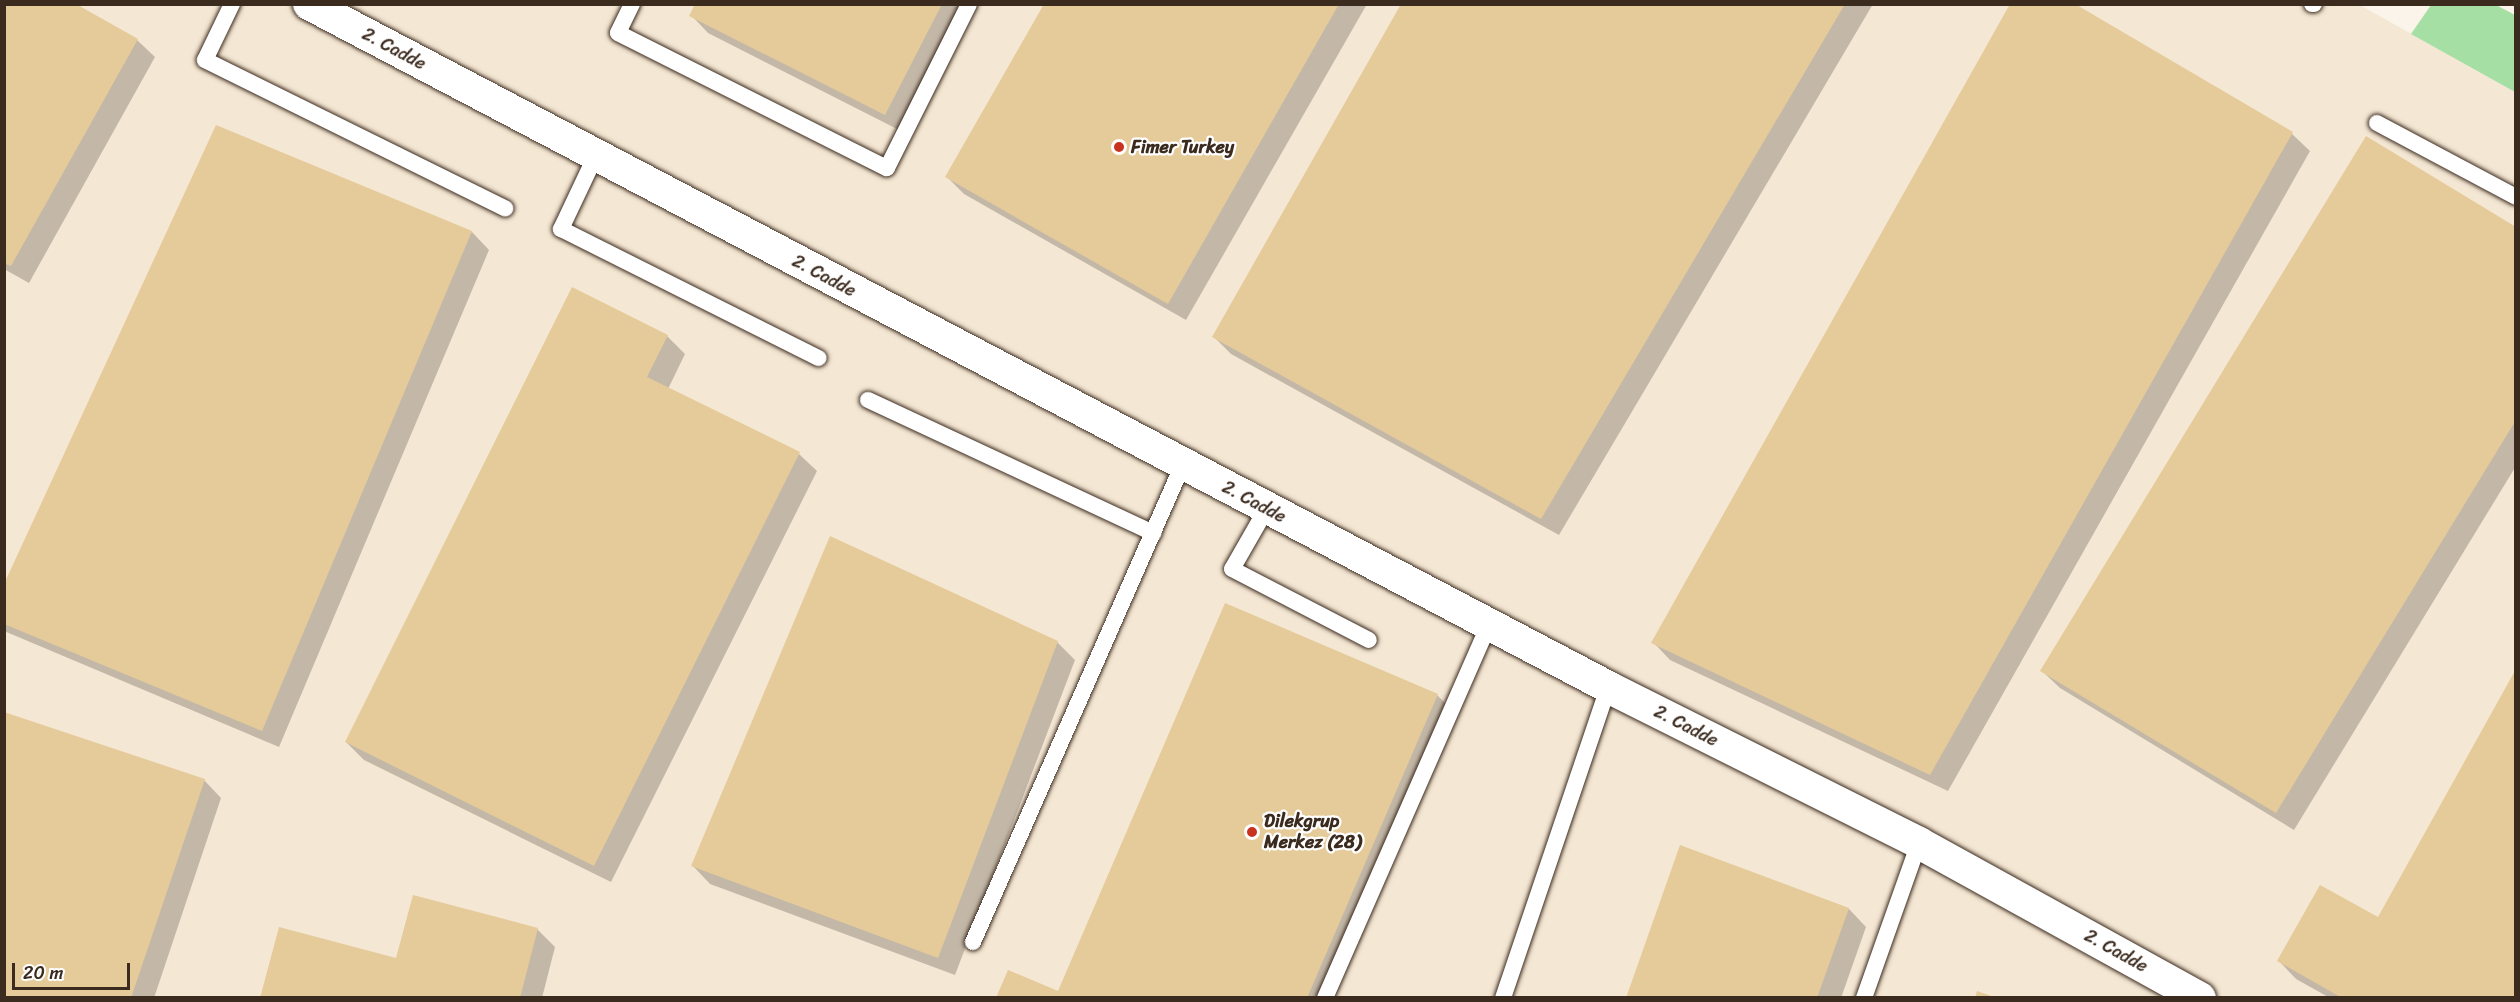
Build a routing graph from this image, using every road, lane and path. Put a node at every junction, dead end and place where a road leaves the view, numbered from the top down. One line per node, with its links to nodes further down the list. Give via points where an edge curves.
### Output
1 (232, 4): 8 (lane, via 205,60)
2 (309, 4): 6 (street, 2. Cadde)
3 (632, 4): 4 (lane, via 618,33 887,168)
4 (969, 4)
5 (2377, 123): 7 (lane)
6 (596, 155): 9 (lane, via 561,230); 11 (street, 2. Cadde)
7 (2516, 196)
8 (505, 208)
9 (819, 358)
10 (868, 400): 13 (lane)
11 (1182, 464): 12 (street, 2. Cadde); 13 (lane)
12 (1266, 508): 14 (street, 2. Cadde); 15 (lane, via 1232,569)
13 (1153, 532): 18 (lane)
14 (1489, 625): 16 (street, 2. Cadde); 19 (lane)
15 (1369, 640)
16 (1608, 687): 17 (street, 2. Cadde); 20 (lane)
17 (1920, 843): 21 (lane); 22 (street, 2. Cadde)
18 (973, 942)
19 (1325, 998)
20 (1503, 998)
21 (1864, 998)
22 (2200, 998)

